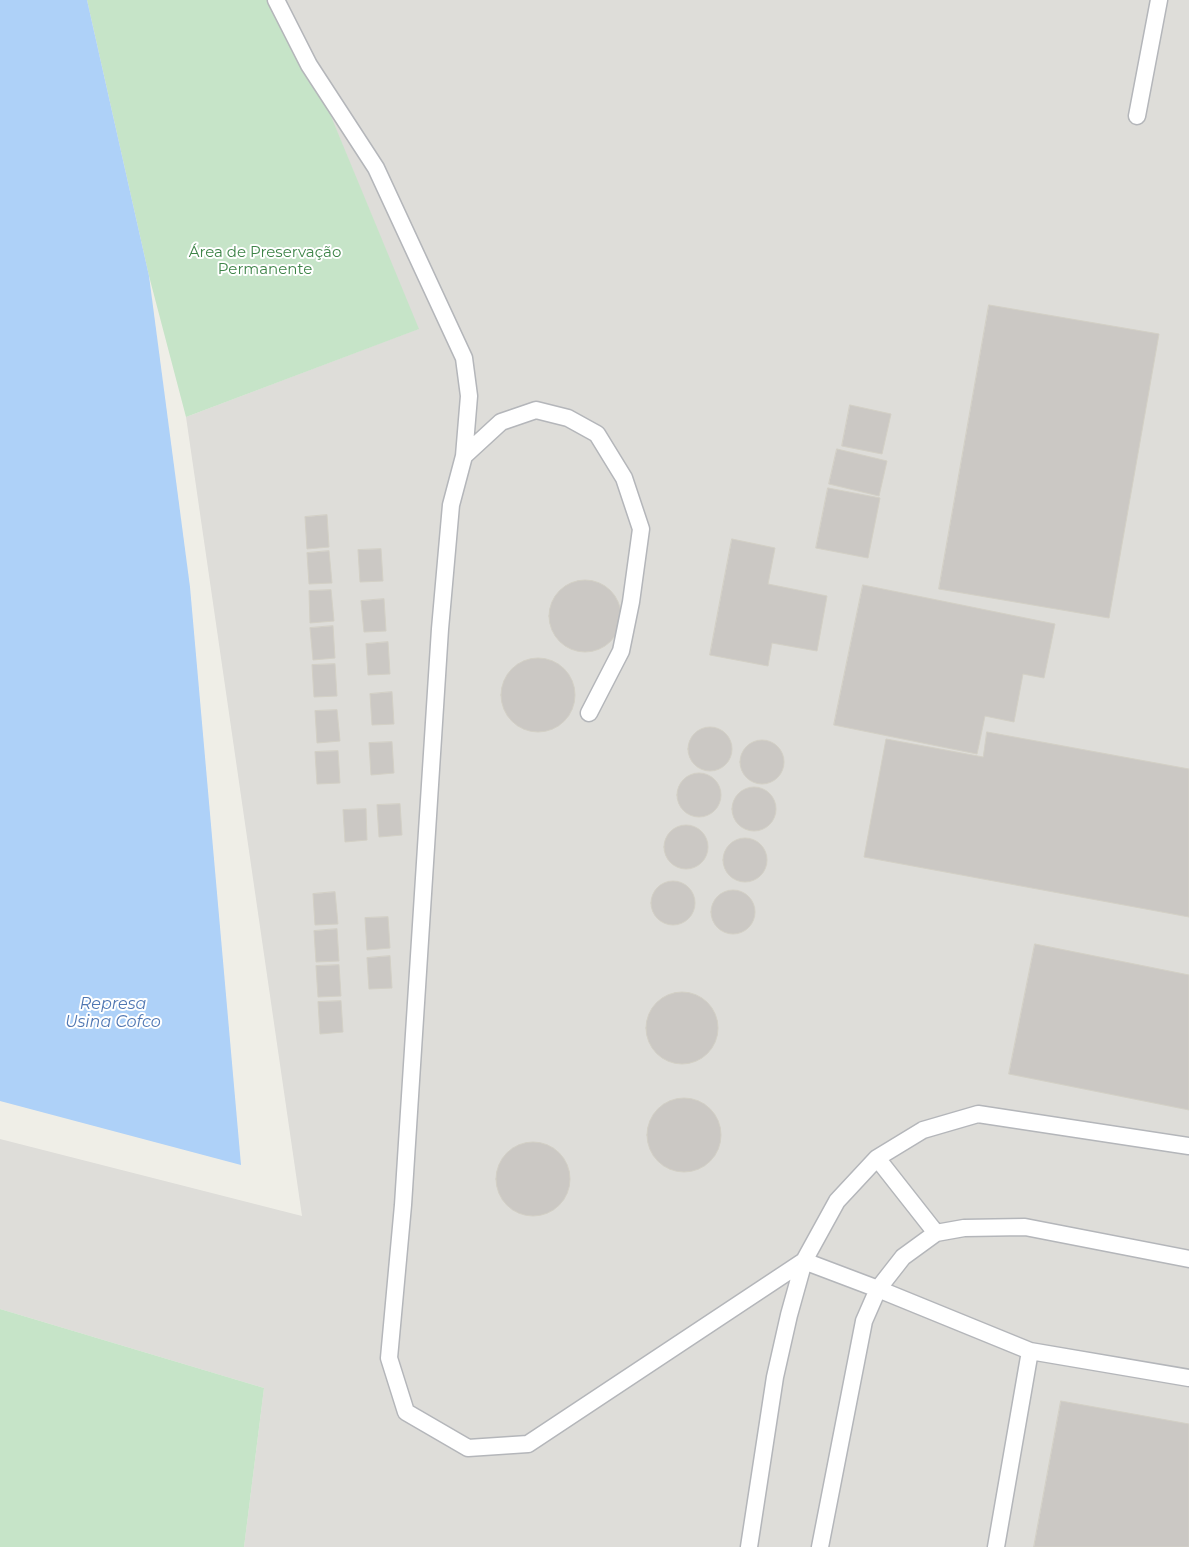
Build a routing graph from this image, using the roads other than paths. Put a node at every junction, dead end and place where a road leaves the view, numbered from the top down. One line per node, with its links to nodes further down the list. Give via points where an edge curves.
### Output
1 (276, 0): 4 (lane, via 309,65 376,168 464,358 469,396)
2 (1159, 0): 3 (lane)
3 (1137, 116)
4 (464, 456): 5 (lane, via 501,422 536,410 568,418 597,434 624,478 641,529 631,602 621,652); 10 (lane, via 450,505 403,1205 389,1358 406,1412 468,1448 528,1444)
5 (589, 712)
6 (1189, 1146): 7 (lane, via 978,1114 923,1130)
7 (877, 1158): 8 (lane); 10 (lane, via 837,1201)
8 (936, 1233): 9 (lane, via 964,1228 1025,1227); 11 (lane, via 903,1257)
9 (1189, 1259)
10 (804, 1261): 11 (lane); 14 (lane, via 775,1377)
11 (878, 1289): 12 (lane); 15 (lane, via 864,1321)
12 (1030, 1351): 13 (lane); 16 (lane)
13 (1189, 1378)
14 (749, 1547)
15 (820, 1547)
16 (996, 1547)

